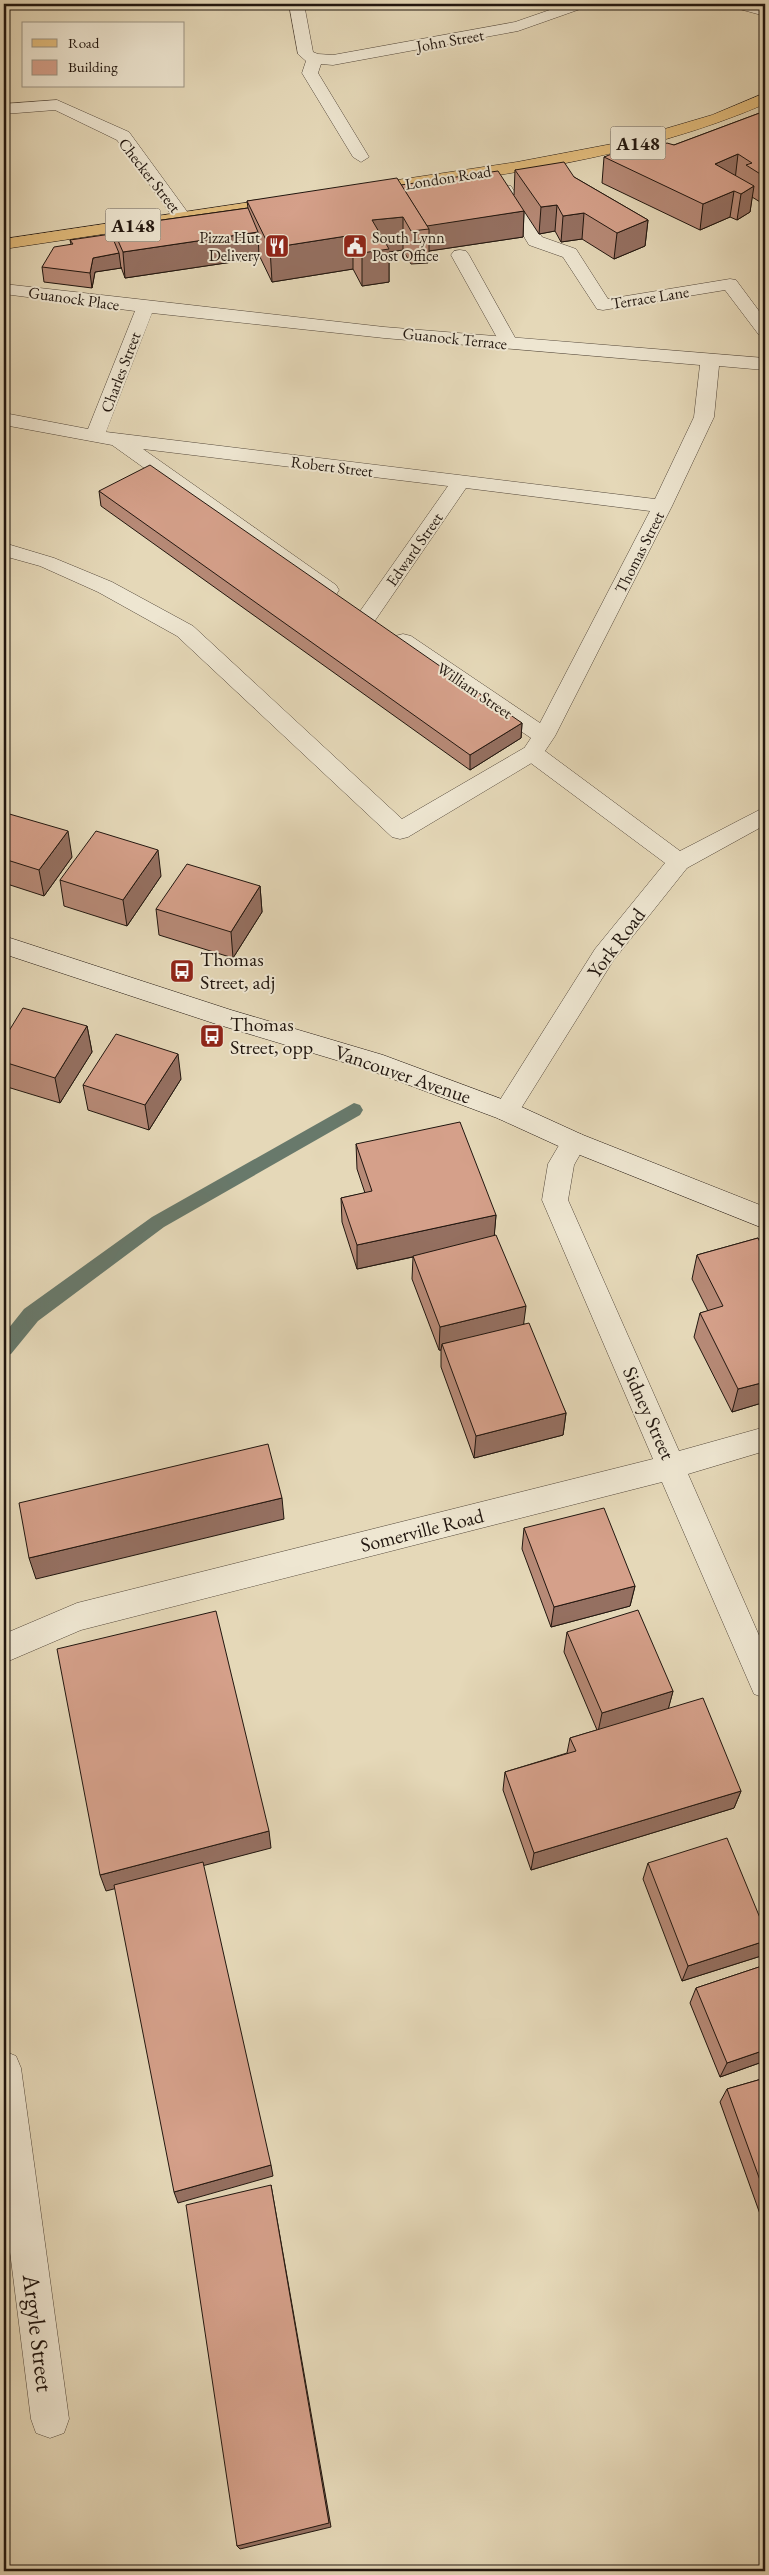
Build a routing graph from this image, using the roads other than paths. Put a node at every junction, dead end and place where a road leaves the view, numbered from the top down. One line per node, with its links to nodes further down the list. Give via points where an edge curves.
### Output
1 (296, 4): 5 (street, via 306,54)
2 (581, 4): 5 (street, John Street, via 518,26 474,36 333,60)
3 (737, 4): 4 (street)
4 (765, 11)
5 (315, 59): 8 (street, via 310,72)
6 (765, 98): 9 (main road, London Road / A148, via 714,121 662,138 579,157)
7 (4, 109): 12 (street, Checker Street, via 57,105 123,136)
8 (362, 157)
9 (492, 170): 10 (main road, London Road / A148); 17 (street, Terrace Lane, via 535,241 570,252 603,305 730,284)
10 (346, 193)
11 (299, 200): 12 (main road, A148)
12 (182, 217): 13 (main road, A148)
13 (4, 244)
14 (460, 255): 18 (street)
15 (4, 288): 16 (street, Guanock Place)
16 (145, 308): 18 (street, Guanock Terrace); 22 (street, Charles Street)
17 (765, 331)
18 (509, 344): 19 (street, Guanock Terrace)
19 (710, 361): 20 (street, Guanock Terrace); 25 (street, Thomas Street, via 704,417)
20 (765, 364)
21 (4, 418): 22 (street, Robert Street)
22 (95, 435): 23 (street, Robert Street)
23 (118, 440): 24 (street, Robert Street); 27 (street, William Street)
24 (461, 481): 25 (street, Robert Street); 27 (street, Edward Street)
25 (662, 506): 28 (street, Thomas Street)
26 (4, 549): 28 (street, via 47,562 105,587 185,631 400,830)
27 (354, 608): 28 (street, William Street)
28 (538, 745): 30 (street, William Street)
29 (765, 815): 30 (street, York Road)
30 (679, 862): 32 (street, York Road, via 604,955)
31 (4, 945): 32 (street, Vancouver Avenue, via 374,1062)
32 (506, 1111): 33 (street, Vancouver Avenue)
33 (574, 1142): 34 (street, Vancouver Avenue); 36 (street, Sidney Street, via 561,1164 555,1200)
34 (765, 1218)
35 (765, 1439): 36 (street, Somerville Road)
36 (672, 1467): 37 (street, Somerville Road, via 77,1617); 38 (street, Sidney Street)
37 (4, 1649)
38 (765, 1684)
39 (4, 2068): 40 (street, Argyle Street)
40 (50, 2419)

